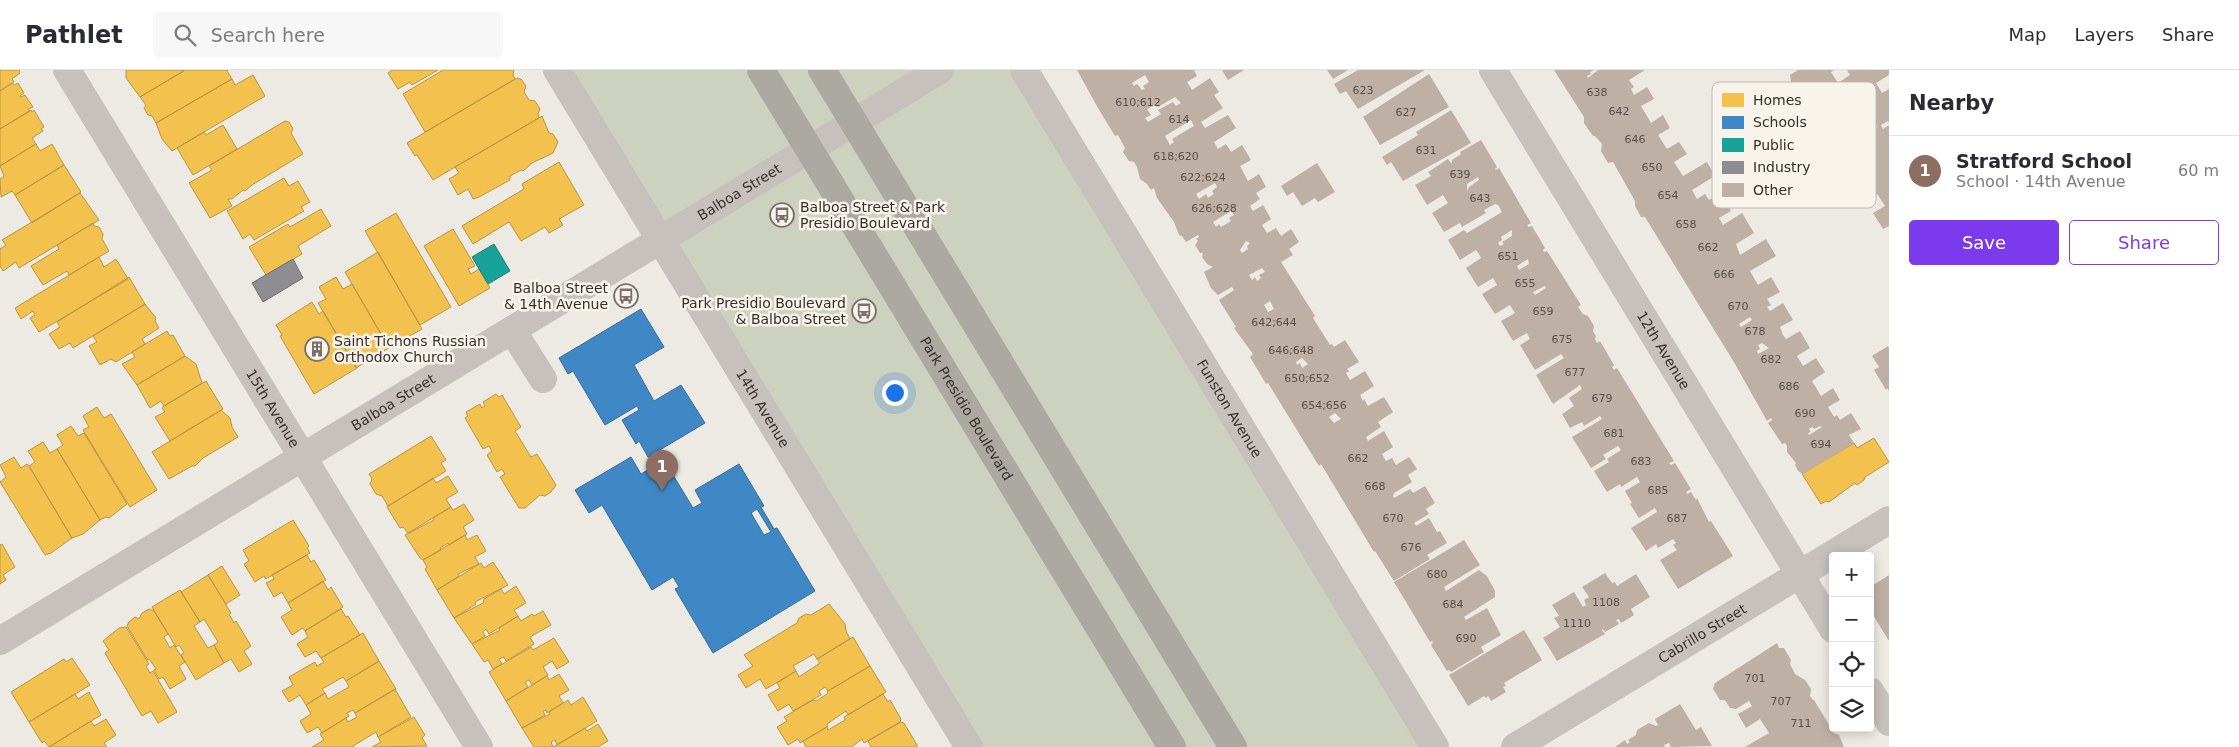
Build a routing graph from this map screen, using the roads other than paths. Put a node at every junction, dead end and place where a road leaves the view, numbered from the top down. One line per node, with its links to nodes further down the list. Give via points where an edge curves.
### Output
1 (67, 70): 13 (street, 15th Avenue)
2 (557, 70): 10 (street, 14th Avenue)
3 (761, 70): 9 (highway, Park Presidio Boulevard)
4 (822, 70): 8 (highway)
5 (940, 70): 8 (street, Balboa Street)
6 (1024, 70): 24 (street, Funston Avenue)
7 (1493, 70): 15 (street, 12th Avenue)
8 (854, 122): 9 (street, Balboa Street); 23 (highway)
9 (809, 150): 10 (street, Balboa Street); 22 (highway, Park Presidio Boulevard)
10 (661, 240): 11 (street, Balboa Street); 21 (street, 14th Avenue)
11 (512, 330): 12 (street); 13 (street, Balboa Street)
12 (543, 380)
13 (302, 457): 17 (street, Balboa Street); 20 (street, 15th Avenue)
14 (1889, 520): 15 (street, Cabrillo Street)
15 (1799, 574): 16 (street, 12th Avenue); 25 (street, Cabrillo Street)
16 (1829, 623)
17 (0, 641)
18 (1874, 698): 19 (street)
19 (1889, 722)
20 (478, 747)
21 (969, 747)
22 (1172, 747)
23 (1233, 747)
24 (1435, 747)
25 (1515, 747)

